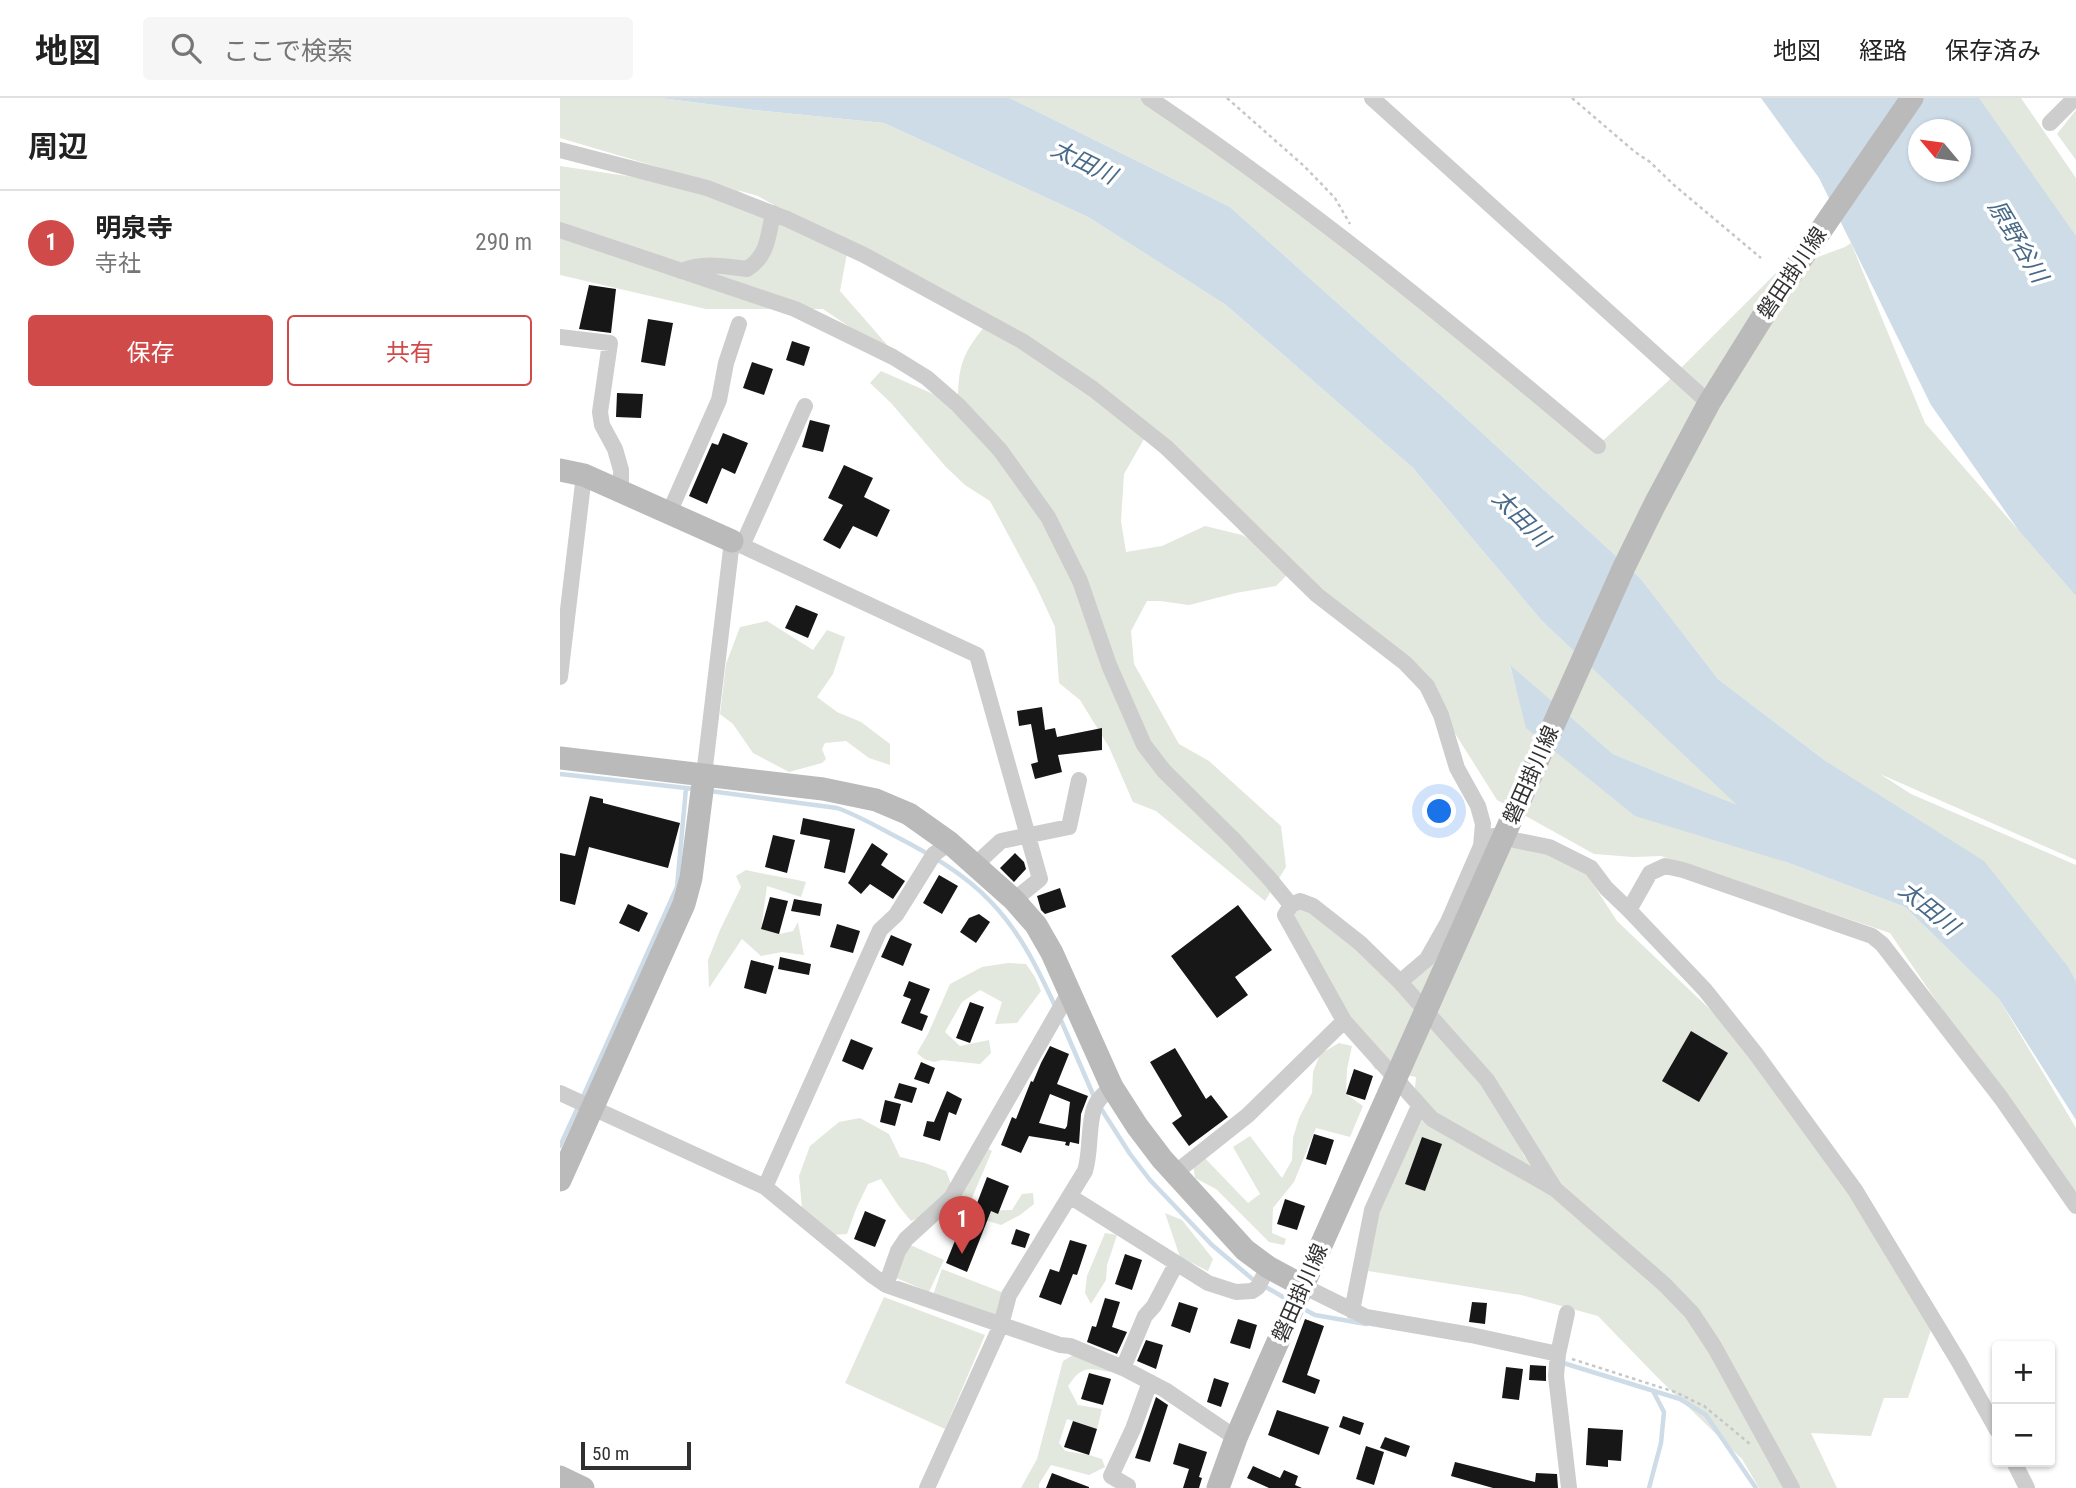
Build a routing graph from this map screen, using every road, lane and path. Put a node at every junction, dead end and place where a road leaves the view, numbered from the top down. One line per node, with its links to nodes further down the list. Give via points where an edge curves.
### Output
1 (1149, 98): 18 (street, via 1255,170)
2 (1227, 98): 11 (path, via 1335,198)
3 (1372, 98): 16 (street)
4 (1572, 98): 12 (path)
5 (1912, 98): 16 (street, 磐田掛川線, via 1775,297)
6 (2075, 98): 7 (street)
7 (2050, 123)
8 (560, 150): 9 (street, via 707,188)
9 (773, 213): 13 (street, via 759,262 747,269 696,265); 28 (street, via 1022,341 1166,447 1317,594 1405,663 1427,686 1457,768 1478,806)
10 (560, 230): 13 (street)
11 (1354, 230)
12 (1761, 258)
13 (681, 271): 33 (street, via 795,309 844,331 928,378 958,405 1000,450 1048,517 1080,581 1143,745)
14 (738, 324): 22 (street, via 719,400)
15 (560, 337): 21 (street, via 610,344 600,412 621,470)
16 (1714, 396): 51 (street, 磐田掛川線, via 1624,567)
17 (805, 406): 23 (street)
18 (1598, 446)
19 (560, 470): 20 (street)
20 (584, 475): 21 (street); 24 (street)
21 (621, 492): 22 (street)
22 (669, 513): 23 (street)
23 (737, 543): 26 (street); 29 (street, via 977,654)
24 (560, 677)
25 (560, 758): 26 (street)
26 (704, 775): 30 (street, via 876,800 909,814); 41 (street, via 684,904)
27 (1079, 780): 29 (street, via 1069,827)
28 (1482, 834): 34 (street, via 1549,847 1578,861 1591,868); 35 (street, via 1448,922 1426,959)
29 (1028, 836): 31 (street, via 1001,841); 32 (street, via 1040,879)
30 (950, 842): 31 (street); 44 (street, via 934,855 896,915 880,930)
31 (975, 865): 32 (street)
32 (1014, 901): 36 (street, via 1036,925)
33 (1290, 905): 35 (street, via 1300,901 1313,906); 37 (street, via 1285,915)
34 (1629, 909): 47 (street, via 1650,873 1665,866 1872,936 2001,1098); 58 (street, via 1705,990 1848,1180)
35 (1400, 982): 45 (street, via 1486,1080)
36 (1070, 991): 38 (street); 50 (street, via 951,1198 906,1239)
37 (1344, 1021): 40 (street); 42 (street, via 1248,1115)
38 (1112, 1087): 42 (street); 46 (street, via 1094,1109 1088,1161)
39 (560, 1093): 41 (street)
40 (1419, 1106): 45 (street, via 1432,1119); 52 (street, via 1372,1210)
41 (593, 1109): 43 (street); 44 (street)
42 (1175, 1173): 49 (street, via 1245,1250)
43 (560, 1180)
44 (765, 1186): 50 (street)
45 (1555, 1189): 68 (street, via 1692,1313)
46 (1071, 1197): 48 (street); 54 (street, via 1009,1295)
47 (2076, 1206)
48 (1176, 1264): 49 (street, via 1208,1283 1236,1292 1258,1287); 56 (street, via 1144,1316)
49 (1268, 1267): 51 (street)
50 (886, 1284): 54 (street)
51 (1303, 1286): 52 (street); 59 (street, 磐田掛川線)
52 (1352, 1311): 55 (street)
53 (1567, 1313): 55 (street)
54 (1001, 1325): 56 (street); 64 (street)
55 (1558, 1354): 60 (path, via 1685,1396 1719,1417); 67 (street, via 1556,1376)
56 (1123, 1368): 57 (street)
57 (1150, 1382): 59 (street); 65 (street, via 1111,1476)
58 (1992, 1421)
59 (1236, 1438): 66 (street, 磐田掛川線)
60 (1757, 1451)
61 (2016, 1467): 69 (street)
62 (560, 1478): 63 (street)
63 (583, 1488)
64 (928, 1488)
65 (1128, 1488)
66 (1219, 1488)
67 (1569, 1488)
68 (1792, 1488)
69 (2027, 1488)

